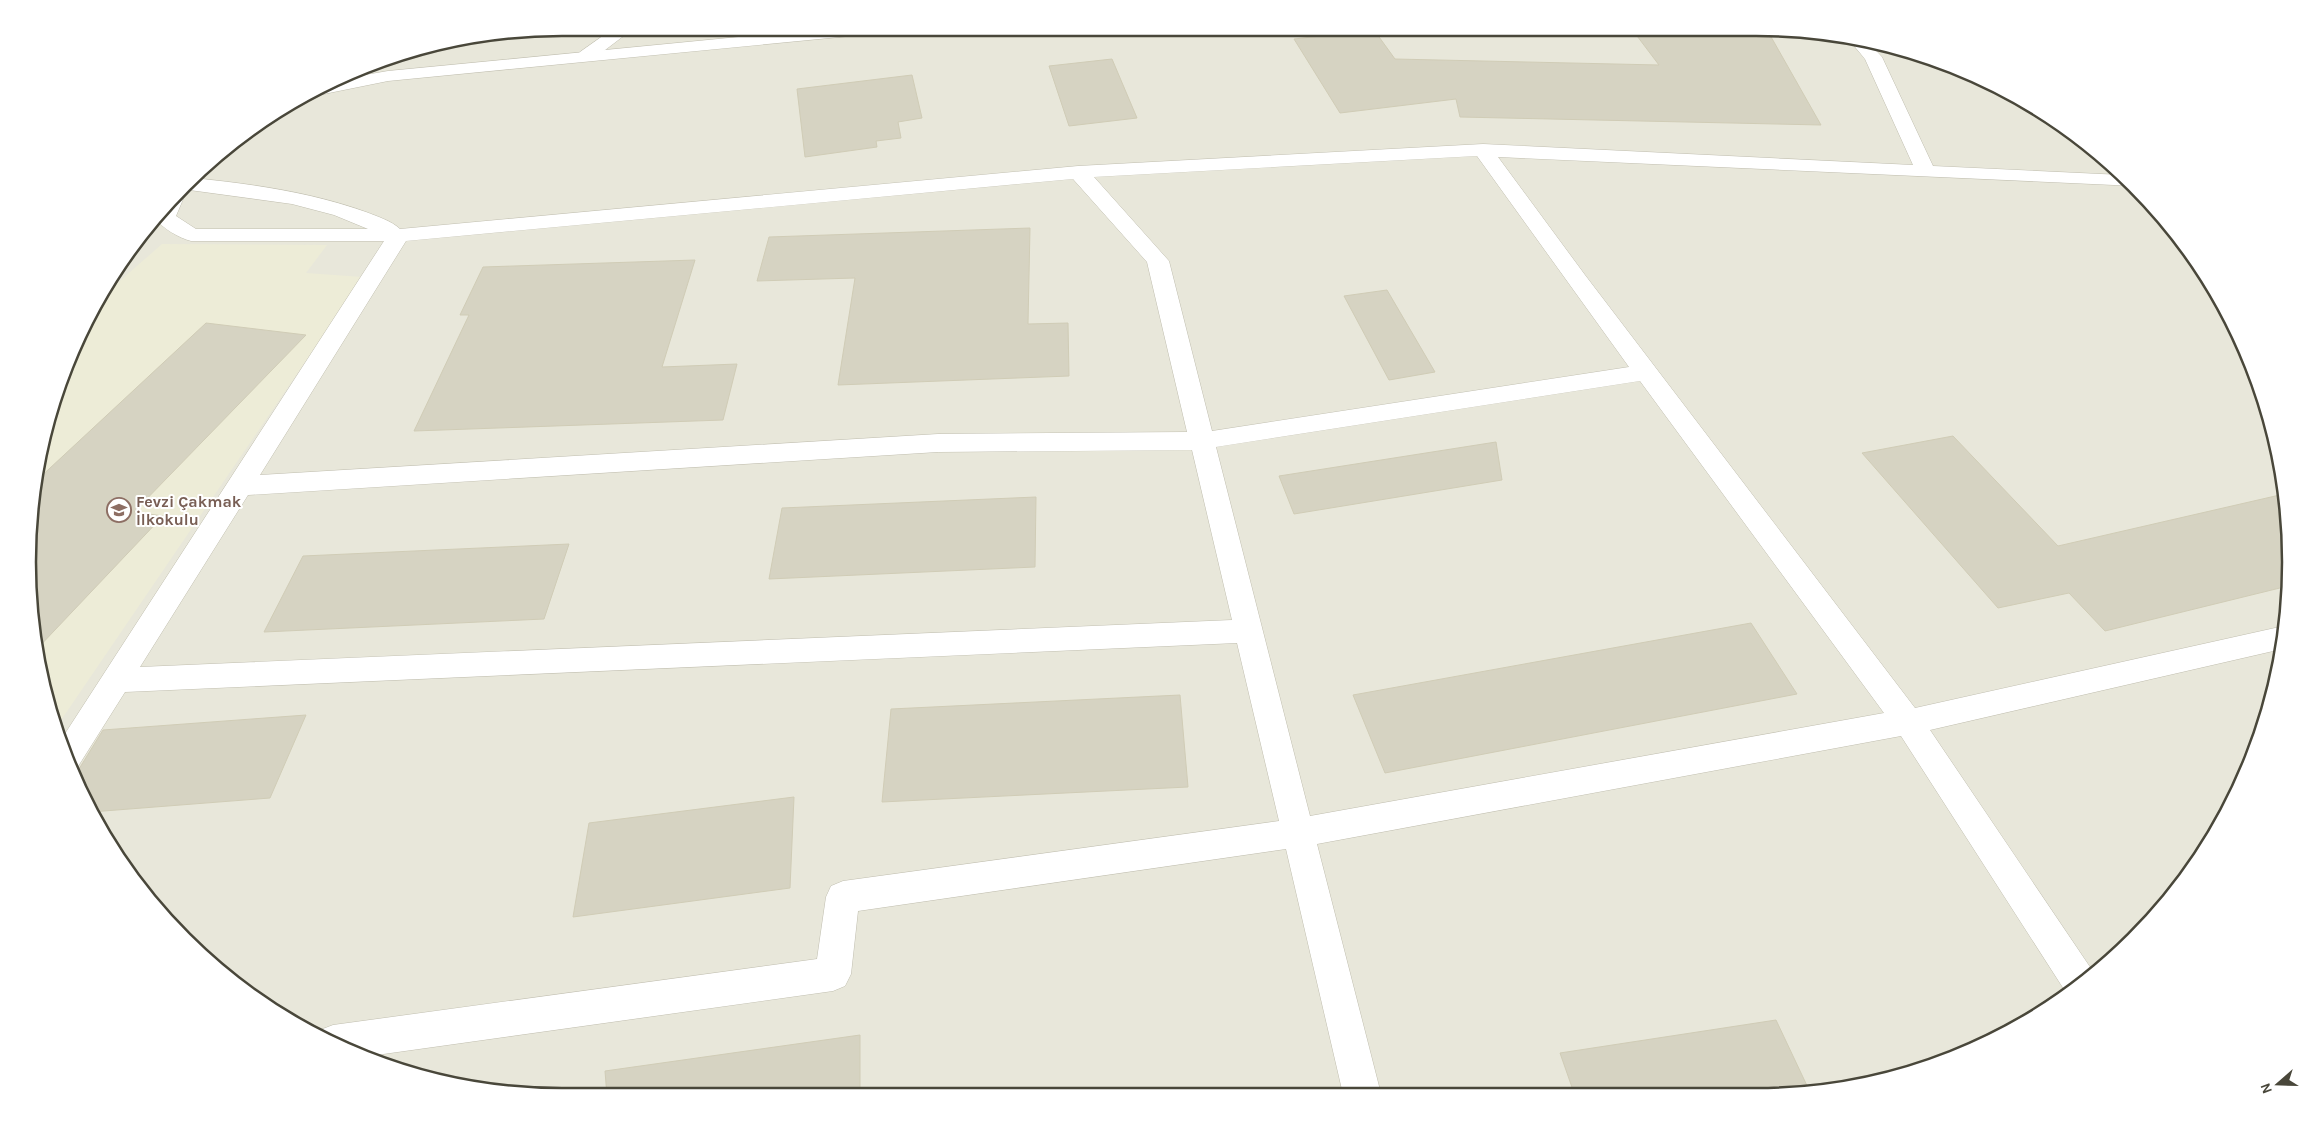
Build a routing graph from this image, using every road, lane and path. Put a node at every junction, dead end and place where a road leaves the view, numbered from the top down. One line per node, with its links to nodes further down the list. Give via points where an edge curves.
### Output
1 (614, 36): 4 (street)
2 (797, 36): 4 (street)
3 (1864, 47): 7 (street, via 1873,57)
4 (586, 56): 5 (street, via 388,76)
5 (340, 85)
6 (1483, 150): 7 (street); 8 (street); 13 (street)
7 (1926, 171): 9 (street)
8 (1078, 172): 12 (street); 14 (street, via 1158,261)
9 (2118, 180)
10 (196, 185): 12 (street, via 299,198 368,220)
11 (165, 217): 12 (street, via 191,235)
12 (399, 235): 15 (street)
13 (1646, 372): 14 (street); 19 (street)
14 (1202, 440): 15 (street, via 938,443); 16 (street)
15 (240, 486): 18 (street)
16 (1248, 630): 18 (street); 21 (street)
17 (2276, 639): 19 (street)
18 (117, 680): 20 (street)
19 (1908, 722): 21 (street); 22 (street)
20 (71, 750)
21 (1298, 833): 23 (street, via 843,897 833,974); 24 (street)
22 (2077, 978)
23 (346, 1041)
24 (1361, 1088)

